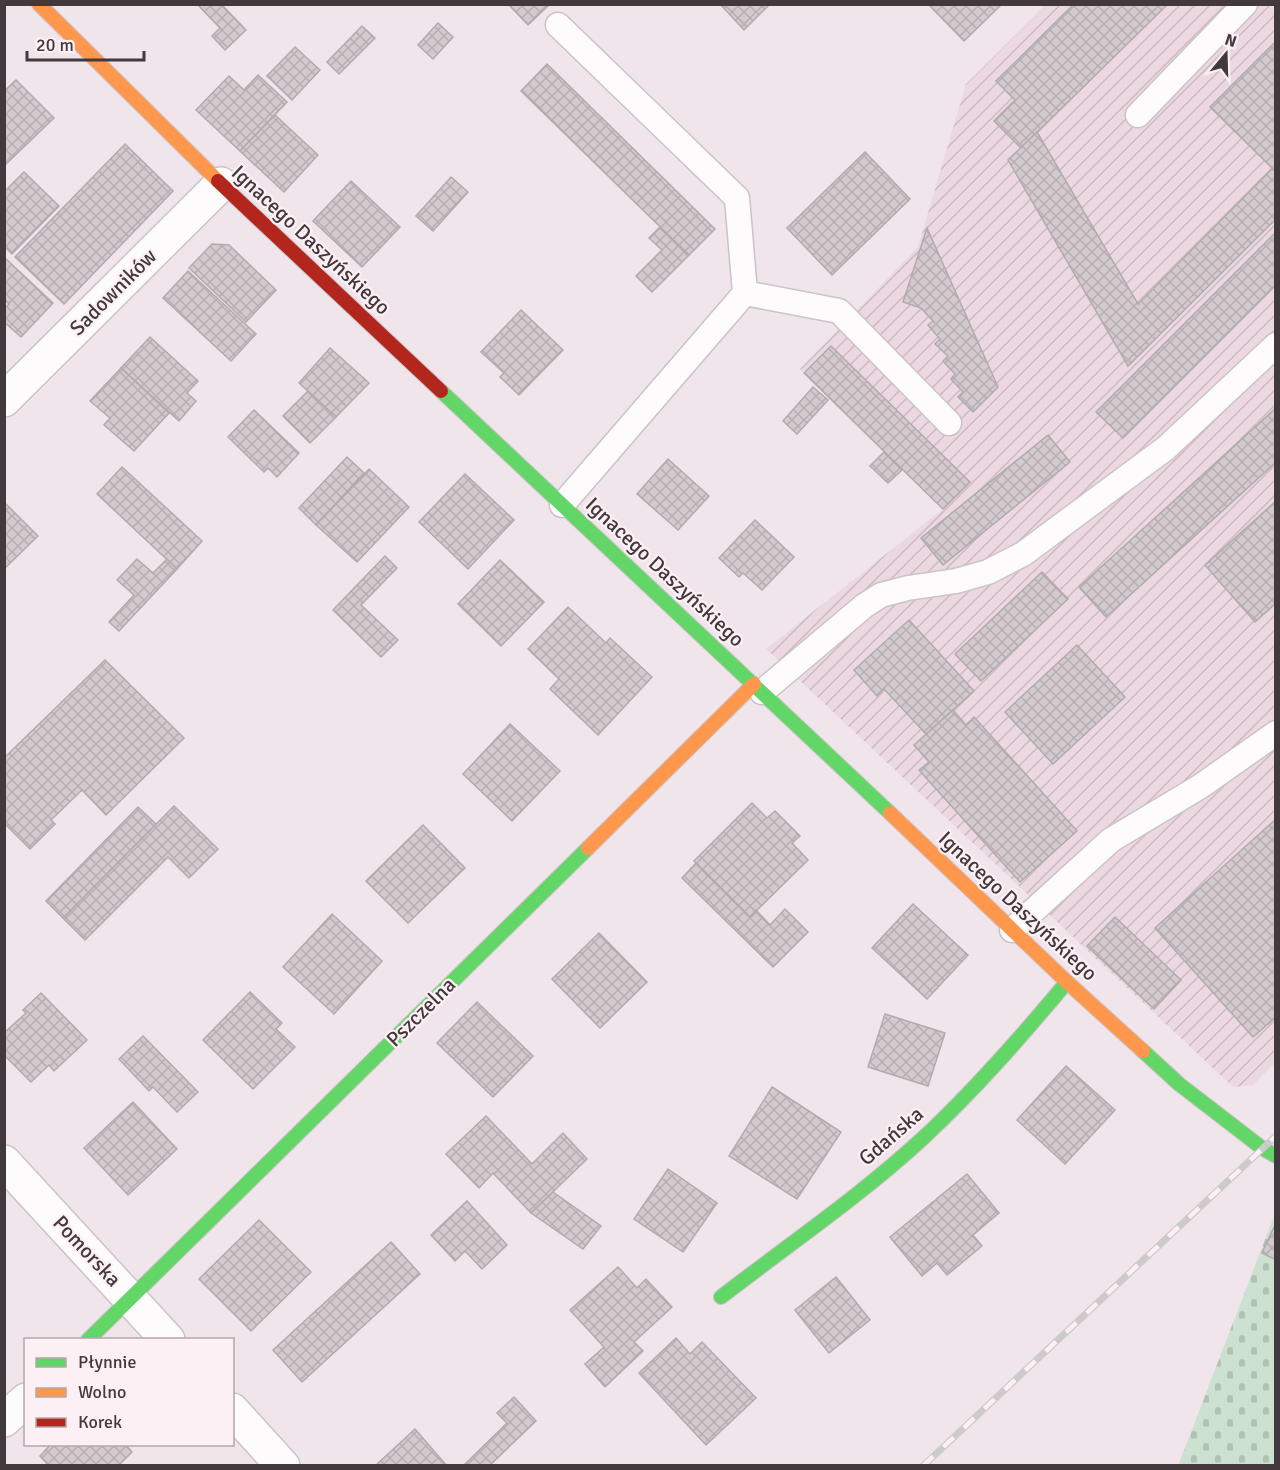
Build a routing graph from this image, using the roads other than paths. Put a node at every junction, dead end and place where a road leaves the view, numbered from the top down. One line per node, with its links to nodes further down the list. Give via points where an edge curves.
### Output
1 (39, 4): 5 (street, Ignacego Daszyńskiego)
2 (1245, 4): 4 (lane)
3 (558, 25): 6 (lane, via 737,198)
4 (1138, 115)
5 (221, 184): 8 (street, Sadowników); 10 (street, Ignacego Daszyńskiego)
6 (745, 293): 9 (lane, via 839,311); 10 (lane)
7 (1275, 345): 11 (lane, via 1166,448 1023,554 988,572 881,596)
8 (4, 400)
9 (949, 423)
10 (562, 505): 11 (street, Ignacego Daszyńskiego)
11 (758, 688): 13 (street, Ignacego Daszyńskiego); 18 (street, Pszczelna)
12 (1275, 733): 13 (lane, via 1201,786 1111,840)
13 (1012, 930): 14 (street, Ignacego Daszyńskiego)
14 (1067, 982): 15 (street, Ignacego Daszyńskiego, via 1179,1084); 17 (street, Gdańska, via 974,1089 898,1160)
15 (1275, 1156)
16 (4, 1162): 18 (street, Pomorska)
17 (721, 1297)
18 (130, 1298): 19 (street, Pszczelna); 20 (street, Pomorska)
19 (90, 1338)
20 (166, 1338)
21 (24, 1402): 23 (street)
22 (234, 1412): 24 (street)
23 (4, 1420)
24 (283, 1466)

